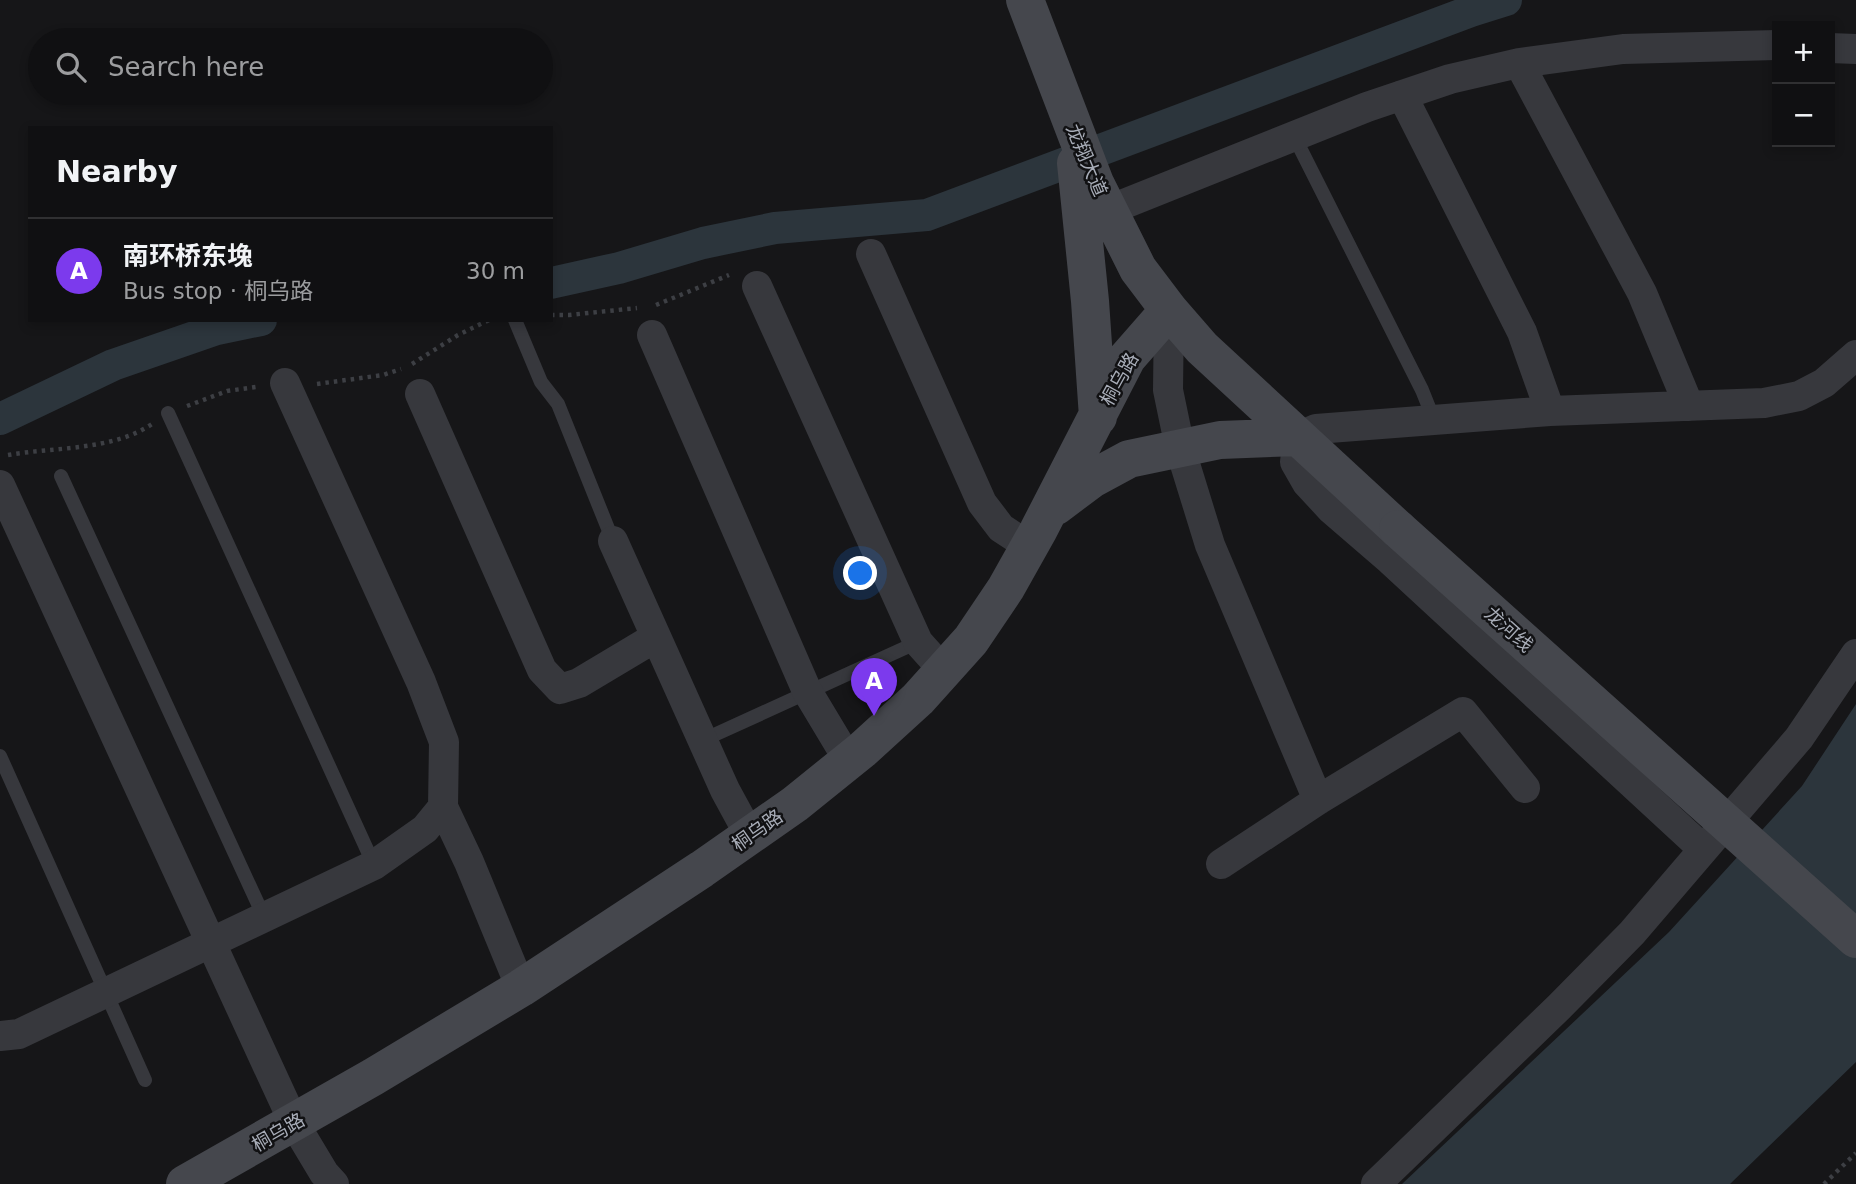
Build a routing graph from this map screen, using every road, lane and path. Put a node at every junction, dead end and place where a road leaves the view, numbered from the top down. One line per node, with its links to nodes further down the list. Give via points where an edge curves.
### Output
1 (1025, 0): 7 (street, 龙翔大道)
2 (1772, 45): 5 (street, via 1623,49)
3 (1835, 48): 4 (street)
4 (1856, 49)
5 (1519, 63): 6 (street); 22 (street, via 1642,293)
6 (1402, 95): 8 (street); 23 (street, via 1522,332)
7 (1072, 123): 9 (street, 龙翔大道); 25 (street)
8 (1294, 136): 9 (street); 26 (lane)
9 (1102, 197): 14 (street, 龙翔大道, via 1138,268)
10 (871, 254): 34 (street, via 982,503 1001,528)
11 (757, 286): 12 (path, via 744,272); 36 (street)
12 (654, 306)
13 (641, 307): 15 (path)
14 (1169, 310): 25 (street, 桐乌路, via 1127,358); 27 (street, 龙河线, via 1202,348); 28 (street, via 1168,390)
15 (553, 315)
16 (485, 322): 20 (path, via 410,366 383,375 325,384)
17 (516, 322): 33 (lane, via 541,382 558,404)
18 (652, 335): 39 (street)
19 (1856, 355): 22 (street, via 1824,383 1799,396 1764,403)
20 (285, 383): 24 (path, via 227,391); 45 (street, via 444,742)
21 (420, 394): 35 (street, via 542,670 551,680 560,689 579,683)
22 (1689, 406): 23 (street)
23 (1550, 411): 26 (street)
24 (168, 413): 29 (path, via 147,428 115,439); 49 (lane)
25 (1098, 418): 32 (street, 桐乌路)
26 (1434, 420): 27 (street, via 1316,429)
27 (1298, 437): 28 (street, via 1220,440); 47 (street, via 1295,462 1332,510); 51 (street, 龙河线, bridge)
28 (1180, 448): 32 (street, via 1129,459 1092,479); 44 (street, via 1210,545)
29 (0, 457)
30 (61, 476): 50 (lane)
31 (0, 485): 52 (street)
32 (1049, 512): 34 (street, 桐乌路)
33 (613, 541): 35 (street)
34 (1030, 547): 38 (street, 桐乌路, via 971,640)
35 (656, 637): 40 (street)
36 (918, 642): 38 (street); 39 (lane)
37 (1856, 654): 47 (street, via 1799,738)
38 (944, 671): 42 (street, 桐乌路)
39 (807, 691): 40 (lane); 42 (street)
40 (703, 740): 46 (street)
41 (0, 756): 54 (lane)
42 (849, 761): 46 (street, 桐乌路)
43 (1525, 788): 44 (street, via 1463,712)
44 (1318, 800): 48 (street)
45 (443, 807): 49 (street, via 425,829); 53 (street)
46 (750, 836): 53 (street, 桐乌路)
47 (1703, 849): 61 (street, via 1614,952)
48 (1221, 864)
49 (374, 865): 50 (street)
50 (264, 917): 52 (street)
51 (1856, 939)
52 (211, 943): 54 (street); 57 (street)
53 (521, 988): 57 (street, 桐乌路)
54 (106, 992): 55 (street, via 19,1034); 56 (lane)
55 (0, 1036)
56 (145, 1080)
57 (294, 1123): 59 (street, 桐乌路); 60 (street)
58 (1855, 1156): 62 (path)
59 (185, 1184)
60 (334, 1184)
61 (1376, 1184)
62 (1824, 1184)

